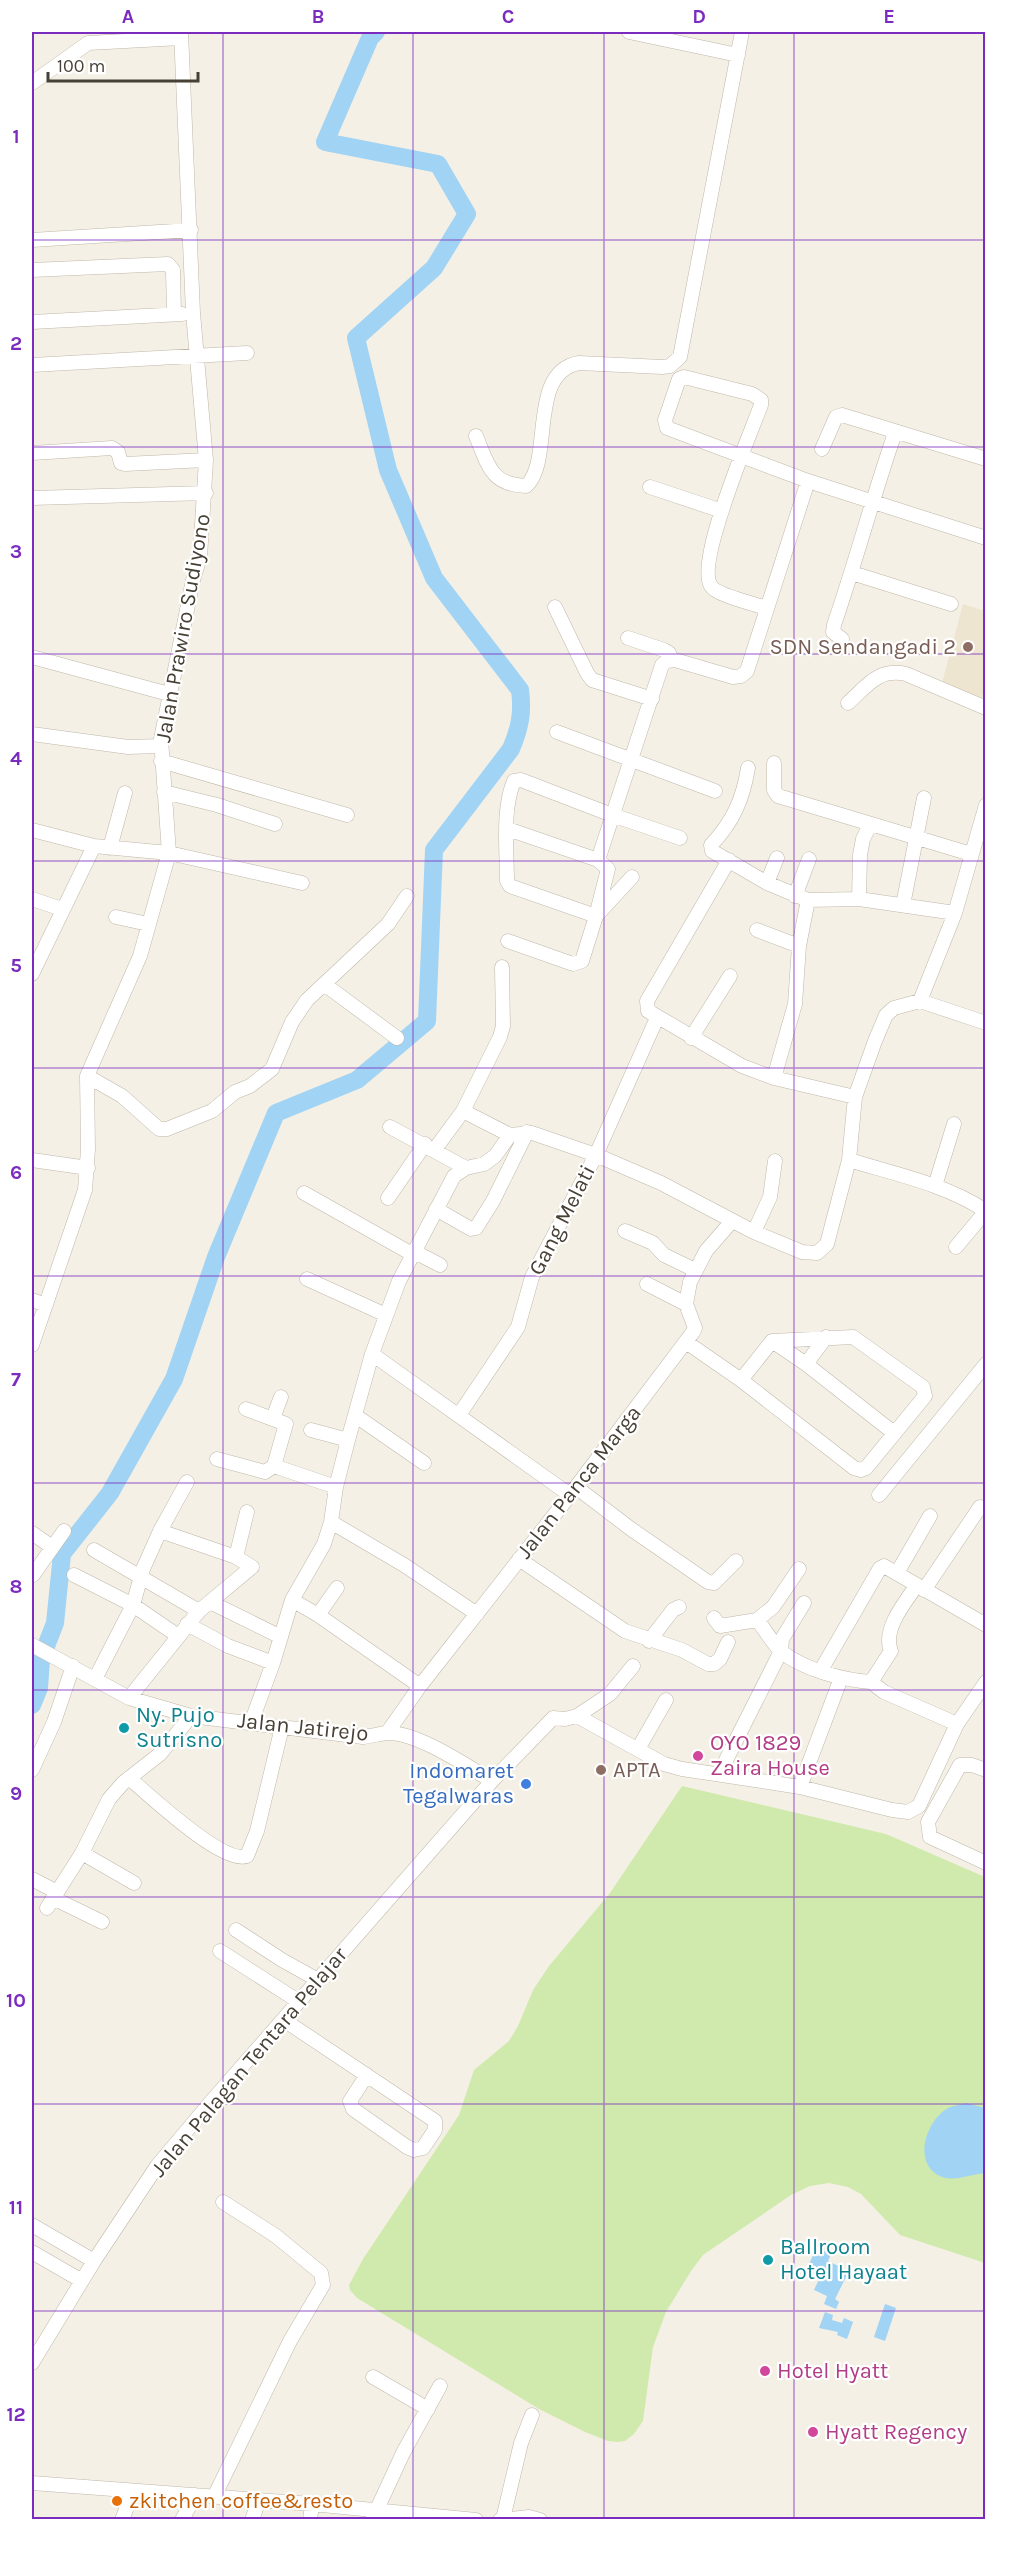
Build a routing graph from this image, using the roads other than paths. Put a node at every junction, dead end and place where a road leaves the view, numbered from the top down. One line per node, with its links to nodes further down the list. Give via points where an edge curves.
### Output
1 (629, 32): 4 (street)
2 (742, 32): 4 (street)
3 (181, 35): 5 (street, via 84,44); 6 (street, Jalan Prawiro Sudiyono)
4 (738, 55): 16 (street, via 680,357 670,366 662,367 579,363 558,372 548,398 533,475 526,486 495,477)
5 (32, 83)
6 (191, 230): 7 (street); 9 (street, Jalan Prawiro Sudiyono)
7 (32, 240)
8 (32, 270): 10 (street, via 168,264 173,270)
9 (193, 313): 10 (street); 13 (street, Jalan Prawiro Sudiyono)
10 (174, 314): 11 (street)
11 (32, 322)
12 (247, 353): 13 (street)
13 (196, 356): 14 (street); 21 (street, Jalan Prawiro Sudiyono)
14 (32, 365)
15 (895, 433): 17 (street, via 837,415); 20 (street); 26 (street)
16 (476, 436)
17 (822, 449)
18 (32, 453): 21 (street, via 112,448 125,464)
19 (742, 457): 19 (street, via 667,428 665,420 679,379 752,394 761,400); 22 (street); 27 (street)
20 (986, 459)
21 (206, 460): 24 (street, Jalan Prawiro Sudiyono)
22 (808, 481): 26 (street); 32 (street)
23 (650, 487): 27 (street)
24 (206, 493): 25 (street); 37 (street, Jalan Prawiro Sudiyono, via 200,557)
25 (32, 498)
26 (871, 502): 28 (street); 29 (street)
27 (722, 511): 32 (street, via 708,559 709,583 715,590)
28 (986, 538)
29 (852, 573): 30 (street); 34 (street, via 834,625 834,632)
30 (951, 604)
31 (555, 607): 38 (street, via 592,680)
32 (766, 608): 36 (street, via 750,664 741,676)
33 (628, 638): 36 (street, via 664,650)
34 (842, 639)
35 (32, 657): 37 (street)
36 (671, 660): 38 (street, via 662,665)
37 (170, 694): 43 (street, Jalan Prawiro Sudiyono)
38 (652, 699): 44 (street)
39 (848, 703): 40 (street, via 880,675 896,672)
40 (986, 708)
41 (557, 732): 44 (street)
42 (32, 734): 43 (street, via 128,747)
43 (160, 746): 45 (street, Jalan Prawiro Sudiyono)
44 (631, 760): 48 (street); 55 (street)
45 (161, 761): 49 (street, Jalan Prawiro Sudiyono); 53 (street)
46 (774, 763): 58 (street, via 774,790 778,796)
47 (748, 768): 69 (street, via 733,818 711,845 712,851)
48 (715, 791)
49 (164, 792): 56 (street); 65 (street, Jalan Prawiro Sudiyono)
50 (125, 793): 64 (street)
51 (924, 798): 61 (street)
52 (986, 805): 66 (street)
53 (328, 810): 54 (street); 57 (street)
54 (347, 815)
55 (612, 815): 59 (street, via 518,779 508,795); 62 (street); 70 (street)
56 (275, 824)
57 (324, 824)
58 (870, 825): 61 (street); 76 (street, via 860,855)
59 (508, 829): 70 (street); 80 (street, via 510,886)
60 (32, 830): 63 (street)
61 (916, 836): 66 (street); 77 (street)
62 (680, 838)
63 (94, 846): 64 (street); 78 (street)
64 (110, 848): 65 (street)
65 (169, 853): 71 (street); 82 (street, Jalan Prawiro Sudiyono)
66 (971, 854): 79 (street)
67 (777, 858): 72 (street)
68 (809, 859): 74 (street)
69 (729, 860): 72 (street); 91 (street, via 647,1001 648,1011)
70 (603, 865): 80 (street); 80 (street, via 637,878)
71 (302, 883)
72 (767, 883): 74 (street)
73 (407, 896): 89 (street, via 388,924)
74 (801, 898): 76 (street); 85 (street)
75 (32, 899): 78 (street)
76 (859, 899): 77 (street)
77 (903, 904): 79 (street)
78 (62, 909): 87 (street)
79 (955, 913): 90 (street)
80 (596, 916): 84 (street, via 578,964)
81 (116, 917): 82 (street)
82 (148, 924): 95 (street, Jalan Prawiro Sudiyono, via 140,956)
83 (757, 930): 85 (street)
84 (508, 940)
85 (799, 946): 96 (street, via 792,1018)
86 (502, 967): 98 (street, via 503,1026)
87 (33, 968)
88 (730, 976): 94 (street)
89 (324, 984): 93 (street); 95 (street, via 292,1022 272,1069 197,1118 159,1129 122,1096)
90 (920, 1000): 92 (street); 97 (street, via 894,1008 886,1015)
91 (657, 1018): 94 (street); 104 (street, Gang Melati)
92 (986, 1023)
93 (397, 1038)
94 (691, 1038): 96 (street, via 742,1066)
95 (87, 1076): 108 (street, Jalan Prawiro Sudiyono)
96 (774, 1078): 97 (street)
97 (855, 1097): 106 (street)
98 (463, 1111): 102 (street); 103 (street)
99 (954, 1124): 110 (street)
100 (390, 1127): 103 (street)
101 (527, 1132): 102 (street); 104 (street); 113 (street, via 476,1228 471,1229)
102 (510, 1135): 109 (street, via 495,1156 484,1164)
103 (430, 1147): 109 (street); 112 (street)
104 (596, 1155): 115 (street, via 661,1183); 138 (street, Gang Melati, via 532,1277 518,1327)
105 (32, 1160): 108 (street)
106 (849, 1160): 110 (street); 117 (street, via 823,1250 813,1254 802,1252)
107 (776, 1161): 117 (street, via 770,1197)
108 (88, 1168): 126 (street, Jalan Prawiro Sudiyono, via 85,1190)
109 (466, 1168): 113 (street, via 454,1176)
110 (934, 1186): 114 (street)
111 (304, 1193): 119 (street)
112 (388, 1198)
113 (436, 1209): 119 (street)
114 (986, 1211): 118 (street)
115 (732, 1221): 117 (street); 121 (street, Jalan Panca Marga, via 706,1251)
116 (625, 1231): 121 (street)
117 (753, 1232)
118 (956, 1247)
119 (412, 1252): 120 (street); 127 (street)
120 (440, 1265)
121 (696, 1270): 125 (street, Jalan Panca Marga)
122 (307, 1279): 127 (street)
123 (647, 1284): 125 (street)
124 (32, 1300): 126 (street)
125 (686, 1304): 130 (street, Jalan Panca Marga, via 695,1328)
126 (46, 1305): 131 (street, Jalan Prawiro Sudiyono)
127 (386, 1315): 132 (street)
128 (826, 1337): 129 (street); 133 (street); 142 (street, via 860,1340 923,1388 925,1396)
129 (772, 1341): 133 (street); 135 (street)
130 (686, 1342): 135 (street); 149 (street, Jalan Panca Marga)
131 (32, 1345)
132 (372, 1354): 138 (street); 139 (street)
133 (806, 1364): 142 (street)
134 (986, 1364): 150 (street)
135 (741, 1380): 142 (street, via 854,1468 866,1468)
136 (281, 1397): 140 (street)
137 (246, 1409): 140 (street)
138 (459, 1415): 149 (street)
139 (356, 1416): 143 (street); 145 (street)
140 (273, 1418): 146 (street, via 286,1425)
141 (311, 1430): 143 (street)
142 (894, 1433)
143 (348, 1440): 148 (street)
144 (217, 1460): 146 (street, via 265,1472)
145 (424, 1463)
146 (274, 1466): 148 (street)
147 (187, 1482): 155 (street)
148 (336, 1487): 154 (street)
149 (573, 1491): 161 (street, Jalan Panca Marga); 162 (street, via 708,1582 714,1583)
150 (879, 1495)
151 (978, 1506): 168 (street)
152 (248, 1512): 160 (street)
153 (930, 1516): 164 (street)
154 (331, 1522): 170 (street, via 324,1544); 176 (street)
155 (160, 1531): 160 (street); 167 (street)
156 (64, 1532): 158 (street)
157 (32, 1533): 158 (street)
158 (52, 1547): 165 (street)
159 (94, 1550): 167 (street)
160 (236, 1557): 173 (street, via 251,1565 251,1569)
161 (519, 1559): 176 (street, Jalan Panca Marga); 184 (street, via 625,1631)
162 (736, 1562)
163 (799, 1569): 179 (street, via 773,1607)
164 (887, 1569): 168 (street); 191 (street)
165 (33, 1575)
166 (74, 1575): 172 (street)
167 (140, 1576): 172 (street); 173 (street)
168 (921, 1587): 180 (street); 194 (street, via 900,1611 888,1635 891,1651)
169 (337, 1588): 177 (street)
170 (292, 1600): 177 (street); 183 (street)
171 (804, 1603): 187 (street, via 782,1639)
172 (133, 1605): 182 (street); 193 (street)
173 (204, 1606): 181 (street); 183 (street)
174 (679, 1607): 184 (street)
175 (986, 1607): 180 (street)
176 (477, 1614): 196 (street, Jalan Panca Marga)
177 (318, 1615): 196 (street)
178 (714, 1618): 179 (street, via 720,1626)
179 (757, 1620): 187 (street)
180 (982, 1623)
181 (187, 1624): 182 (street); 188 (street, via 228,1646)
182 (178, 1636): 197 (street)
183 (280, 1637): 188 (street)
184 (649, 1641): 185 (street, via 682,1650 708,1664 720,1659)
185 (728, 1642)
186 (36, 1648): 189 (street, Jalan Jatirejo)
187 (781, 1652): 191 (street); 208 (street)
188 (273, 1663): 201 (street)
189 (73, 1666): 193 (street, Jalan Jatirejo); 206 (street)
190 (633, 1666): 200 (street, via 610,1694)
191 (820, 1670): 192 (street)
192 (841, 1678): 194 (street); 211 (street)
193 (95, 1679): 197 (street, Jalan Jatirejo)
194 (871, 1682): 202 (street, via 884,1692)
195 (986, 1682): 202 (street)
196 (420, 1686): 204 (street, Jalan Panca Marga)
197 (129, 1698): 199 (street, Jalan Jatirejo)
198 (666, 1700): 205 (street)
199 (191, 1716): 201 (street, Jalan Jatirejo); 209 (street, via 160,1754)
200 (578, 1716): 205 (street); 210 (street, Jalan Palagan Tentara Pelajar, via 553,1718)
201 (251, 1723): 203 (street, Jalan Jatirejo)
202 (957, 1724): 211 (street, via 919,1806 908,1812)
203 (282, 1727): 204 (street, Jalan Jatirejo, via 363,1737); 209 (street, via 257,1831 247,1856 242,1858 201,1838)
204 (387, 1733): 210 (street, Jalan Jatirejo, via 441,1750)
205 (638, 1749): 208 (street, via 664,1764)
206 (32, 1770)
207 (986, 1770): 213 (street, via 960,1765 927,1830 930,1837)
208 (719, 1774): 211 (street)
209 (129, 1778): 212 (street, via 109,1799)
210 (492, 1781): 220 (street, Jalan Palagan Tentara Pelajar)
211 (800, 1787)
212 (82, 1853): 215 (street); 216 (street)
213 (986, 1863)
214 (32, 1879): 216 (street)
215 (134, 1883)
216 (53, 1900): 217 (street)
217 (102, 1922)
218 (236, 1930): 220 (street)
219 (220, 1951): 221 (street)
220 (318, 1980): 221 (street, Jalan Palagan Tentara Pelajar)
221 (298, 2001): 222 (street, Jalan Palagan Tentara Pelajar)
222 (284, 2020): 223 (street); 227 (street, Jalan Palagan Tentara Pelajar, via 158,2166)
223 (367, 2075): 223 (street, via 435,2121 435,2130 423,2148 406,2147 353,2109 350,2101)
224 (223, 2202): 237 (street, via 276,2236 321,2273 323,2285 290,2342)
225 (32, 2225): 227 (street)
226 (32, 2253): 228 (street)
227 (94, 2261): 228 (street, Jalan Palagan Tentara Pelajar)
228 (82, 2281): 229 (street, Jalan Palagan Tentara Pelajar)
229 (32, 2362)
230 (373, 2378): 232 (street)
231 (440, 2386): 232 (street)
232 (428, 2409): 240 (street)
233 (532, 2415): 241 (street)
234 (32, 2483): 235 (street)
235 (133, 2491): 236 (street); 242 (street)
236 (195, 2495): 237 (street); 243 (street)
237 (214, 2497): 238 (street)
238 (259, 2500): 239 (street); 244 (street)
239 (312, 2504): 240 (street); 245 (street)
240 (374, 2515): 246 (street)
241 (502, 2519): 247 (street)
242 (122, 2520)
243 (182, 2520)
244 (252, 2520)
245 (310, 2520)
246 (476, 2520)
247 (540, 2520)

